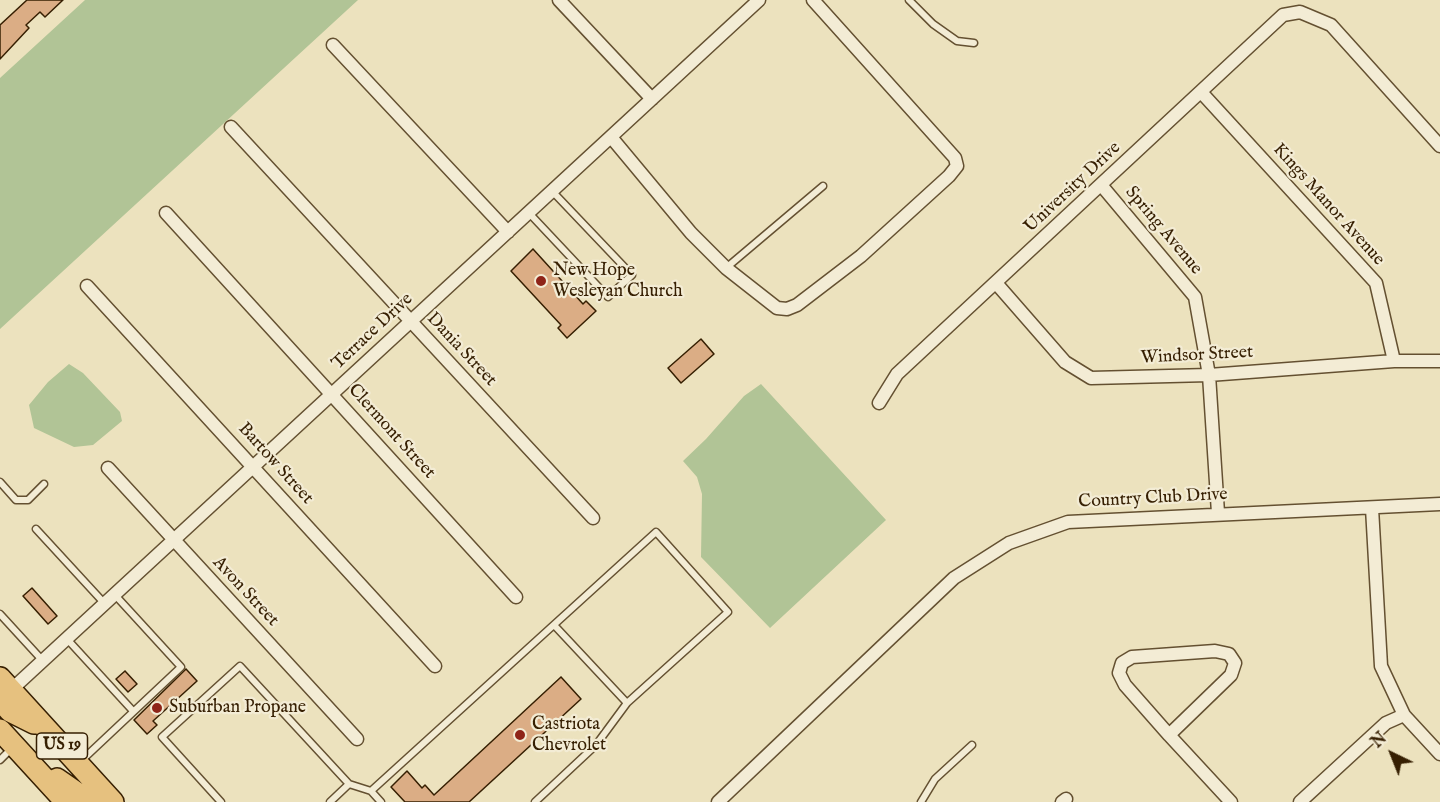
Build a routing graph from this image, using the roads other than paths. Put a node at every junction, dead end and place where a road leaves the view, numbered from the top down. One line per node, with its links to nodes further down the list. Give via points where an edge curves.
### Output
1 (559, 0): 8 (street)
2 (759, 0): 8 (street, Terrace Drive)
3 (813, 0): 18 (street, via 955,158 957,166 868,250 797,305 777,308)
4 (909, 0): 5 (lane, via 957,41)
5 (974, 42)
6 (333, 45): 17 (street)
7 (1201, 92): 11 (street, University Drive, via 1283,15 1300,12 1331,25); 13 (street, University Drive); 22 (street, Kings Manor Avenue, via 1376,284)
8 (652, 99): 10 (street, Terrace Drive)
9 (231, 127): 21 (street, Dania Street)
10 (611, 137): 14 (street, Terrace Drive); 18 (street)
11 (1440, 146)
12 (823, 186): 18 (lane)
13 (1102, 186): 19 (street, University Drive); 24 (street, Spring Avenue, via 1195,297)
14 (552, 191): 16 (street, Terrace Drive); 16 (lane, via 632,275 608,297)
15 (166, 213): 25 (street, Clermont Street)
16 (529, 213): 17 (street, Terrace Drive)
17 (508, 232): 21 (street, Terrace Drive)
18 (726, 268)
19 (996, 283): 24 (street, Windsor Street, via 1065,362 1091,378); 26 (street, University Drive, via 897,374)
20 (87, 286): 27 (street, Bartow Street)
21 (411, 322): 25 (street, Terrace Drive); 34 (street, Dania Street)
22 (1394, 361): 23 (street, Windsor Street); 24 (street, Windsor Street)
23 (1440, 361)
24 (1209, 375): 33 (street, Spring Avenue)
25 (332, 394): 27 (street, Terrace Drive); 37 (street, Clermont Street)
26 (879, 403)
27 (254, 467): 36 (street, Terrace Drive); 43 (street, Bartow Street)
28 (108, 468): 36 (street, Avon Street)
29 (0, 482): 30 (lane, via 16,500 28,500)
30 (44, 484)
31 (1440, 504): 32 (street, Country Club Drive)
32 (1372, 508): 33 (street, Country Club Drive); 47 (street, via 1381,666)
33 (1218, 513): 64 (street, Country Club Drive, via 1068,522 1009,543 954,578)
34 (592, 518)
35 (36, 529): 38 (lane)
36 (174, 541): 38 (street, Terrace Drive); 50 (street, Avon Street)
37 (516, 597)
38 (110, 600): 41 (street, Terrace Drive); 46 (lane, via 181,667)
39 (0, 614): 42 (lane)
40 (554, 625): 45 (lane); 45 (lane, via 656,532 728,612); 56 (lane)
41 (67, 639): 42 (street, Terrace Drive); 46 (lane)
42 (43, 661): 44 (street, Terrace Drive)
43 (435, 666)
44 (4, 690): 54 (highway, US 19)
45 (627, 703): 63 (lane, via 596,746)
46 (133, 711): 54 (lane)
47 (1404, 715): 52 (street); 67 (street, via 1386,723)
48 (0, 730): 53 (highway, US 19)
49 (1168, 735): 49 (street, via 1231,675 1235,663 1229,654 1215,651 1132,657 1122,663 1119,673 1125,685); 66 (street)
50 (357, 740)
51 (972, 745): 65 (lane, via 935,779)
52 (1440, 754)
53 (14, 755): 57 (highway, US 19); 58 (highway)
54 (78, 763): 59 (highway, US 19)
55 (349, 784): 56 (lane); 60 (lane, via 240,666 162,737); 61 (lane)
56 (371, 791): 62 (lane)
57 (66, 802)
58 (90, 802)
59 (113, 802)
60 (221, 802)
61 (330, 802)
62 (381, 802)
63 (535, 802)
64 (718, 802)
65 (921, 802)
66 (1231, 802)
67 (1300, 802)

